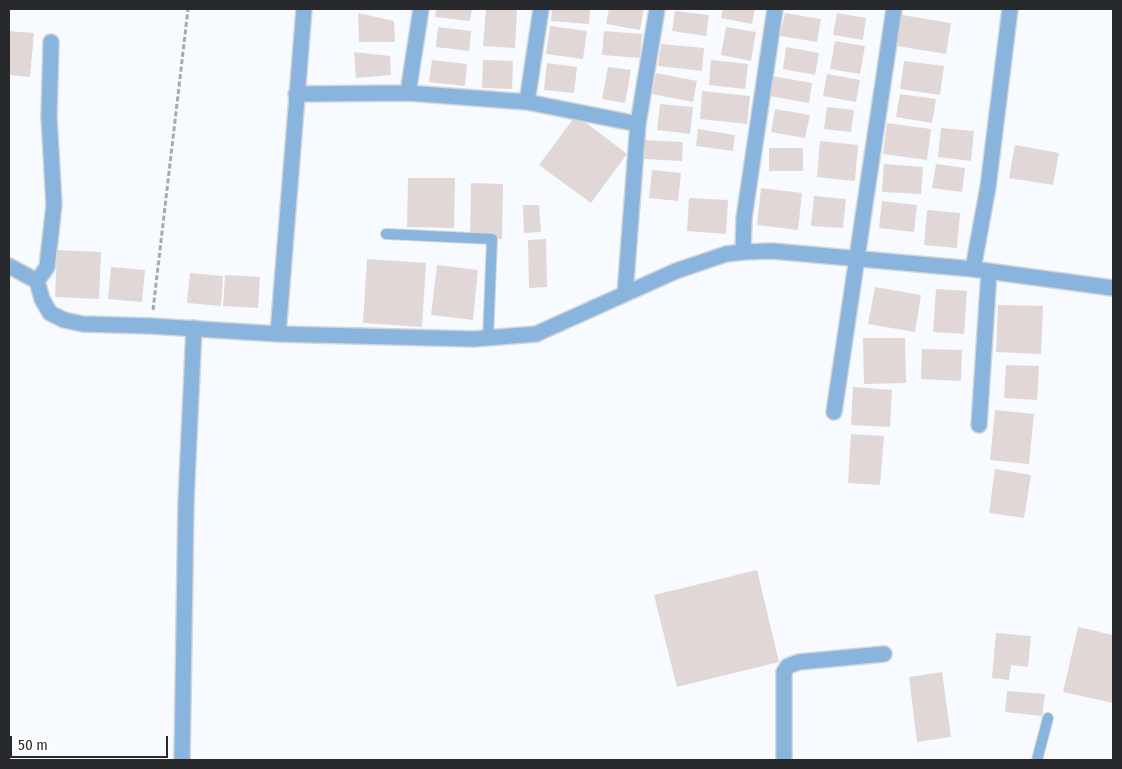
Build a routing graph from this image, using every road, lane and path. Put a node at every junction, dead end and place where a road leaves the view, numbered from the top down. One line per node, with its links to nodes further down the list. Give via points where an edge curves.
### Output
1 (188, 9): 23 (path)
2 (304, 9): 11 (street)
3 (421, 9): 10 (street)
4 (540, 9): 12 (street)
5 (657, 9): 13 (street)
6 (775, 9): 15 (street, via 744,218)
7 (894, 9): 16 (street)
8 (1010, 9): 18 (street, via 988,187)
9 (51, 42): 20 (street, via 49,117 54,205 47,268)
10 (408, 93): 11 (street); 12 (street)
11 (296, 94): 25 (street)
12 (527, 102): 13 (street)
13 (638, 124): 22 (street)
14 (386, 234): 26 (lane, via 492,239)
15 (743, 252): 16 (street); 22 (street, via 726,254 676,271)
16 (858, 258): 18 (street); 27 (street)
17 (9, 266): 20 (street)
18 (973, 269): 19 (street)
19 (989, 272): 21 (street); 28 (street)
20 (38, 281): 23 (street, via 42,299 50,313 64,320 94,326)
21 (1113, 288)
22 (625, 294): 26 (street, via 536,334)
23 (151, 326): 24 (street)
24 (194, 328): 25 (street); 31 (street, via 186,502)
25 (278, 334): 26 (street)
26 (488, 339)
27 (834, 412)
28 (979, 425)
29 (884, 654): 32 (street, via 799,662 788,666 784,672)
30 (1048, 718): 33 (lane)
31 (182, 760)
32 (784, 760)
33 (1037, 760)

